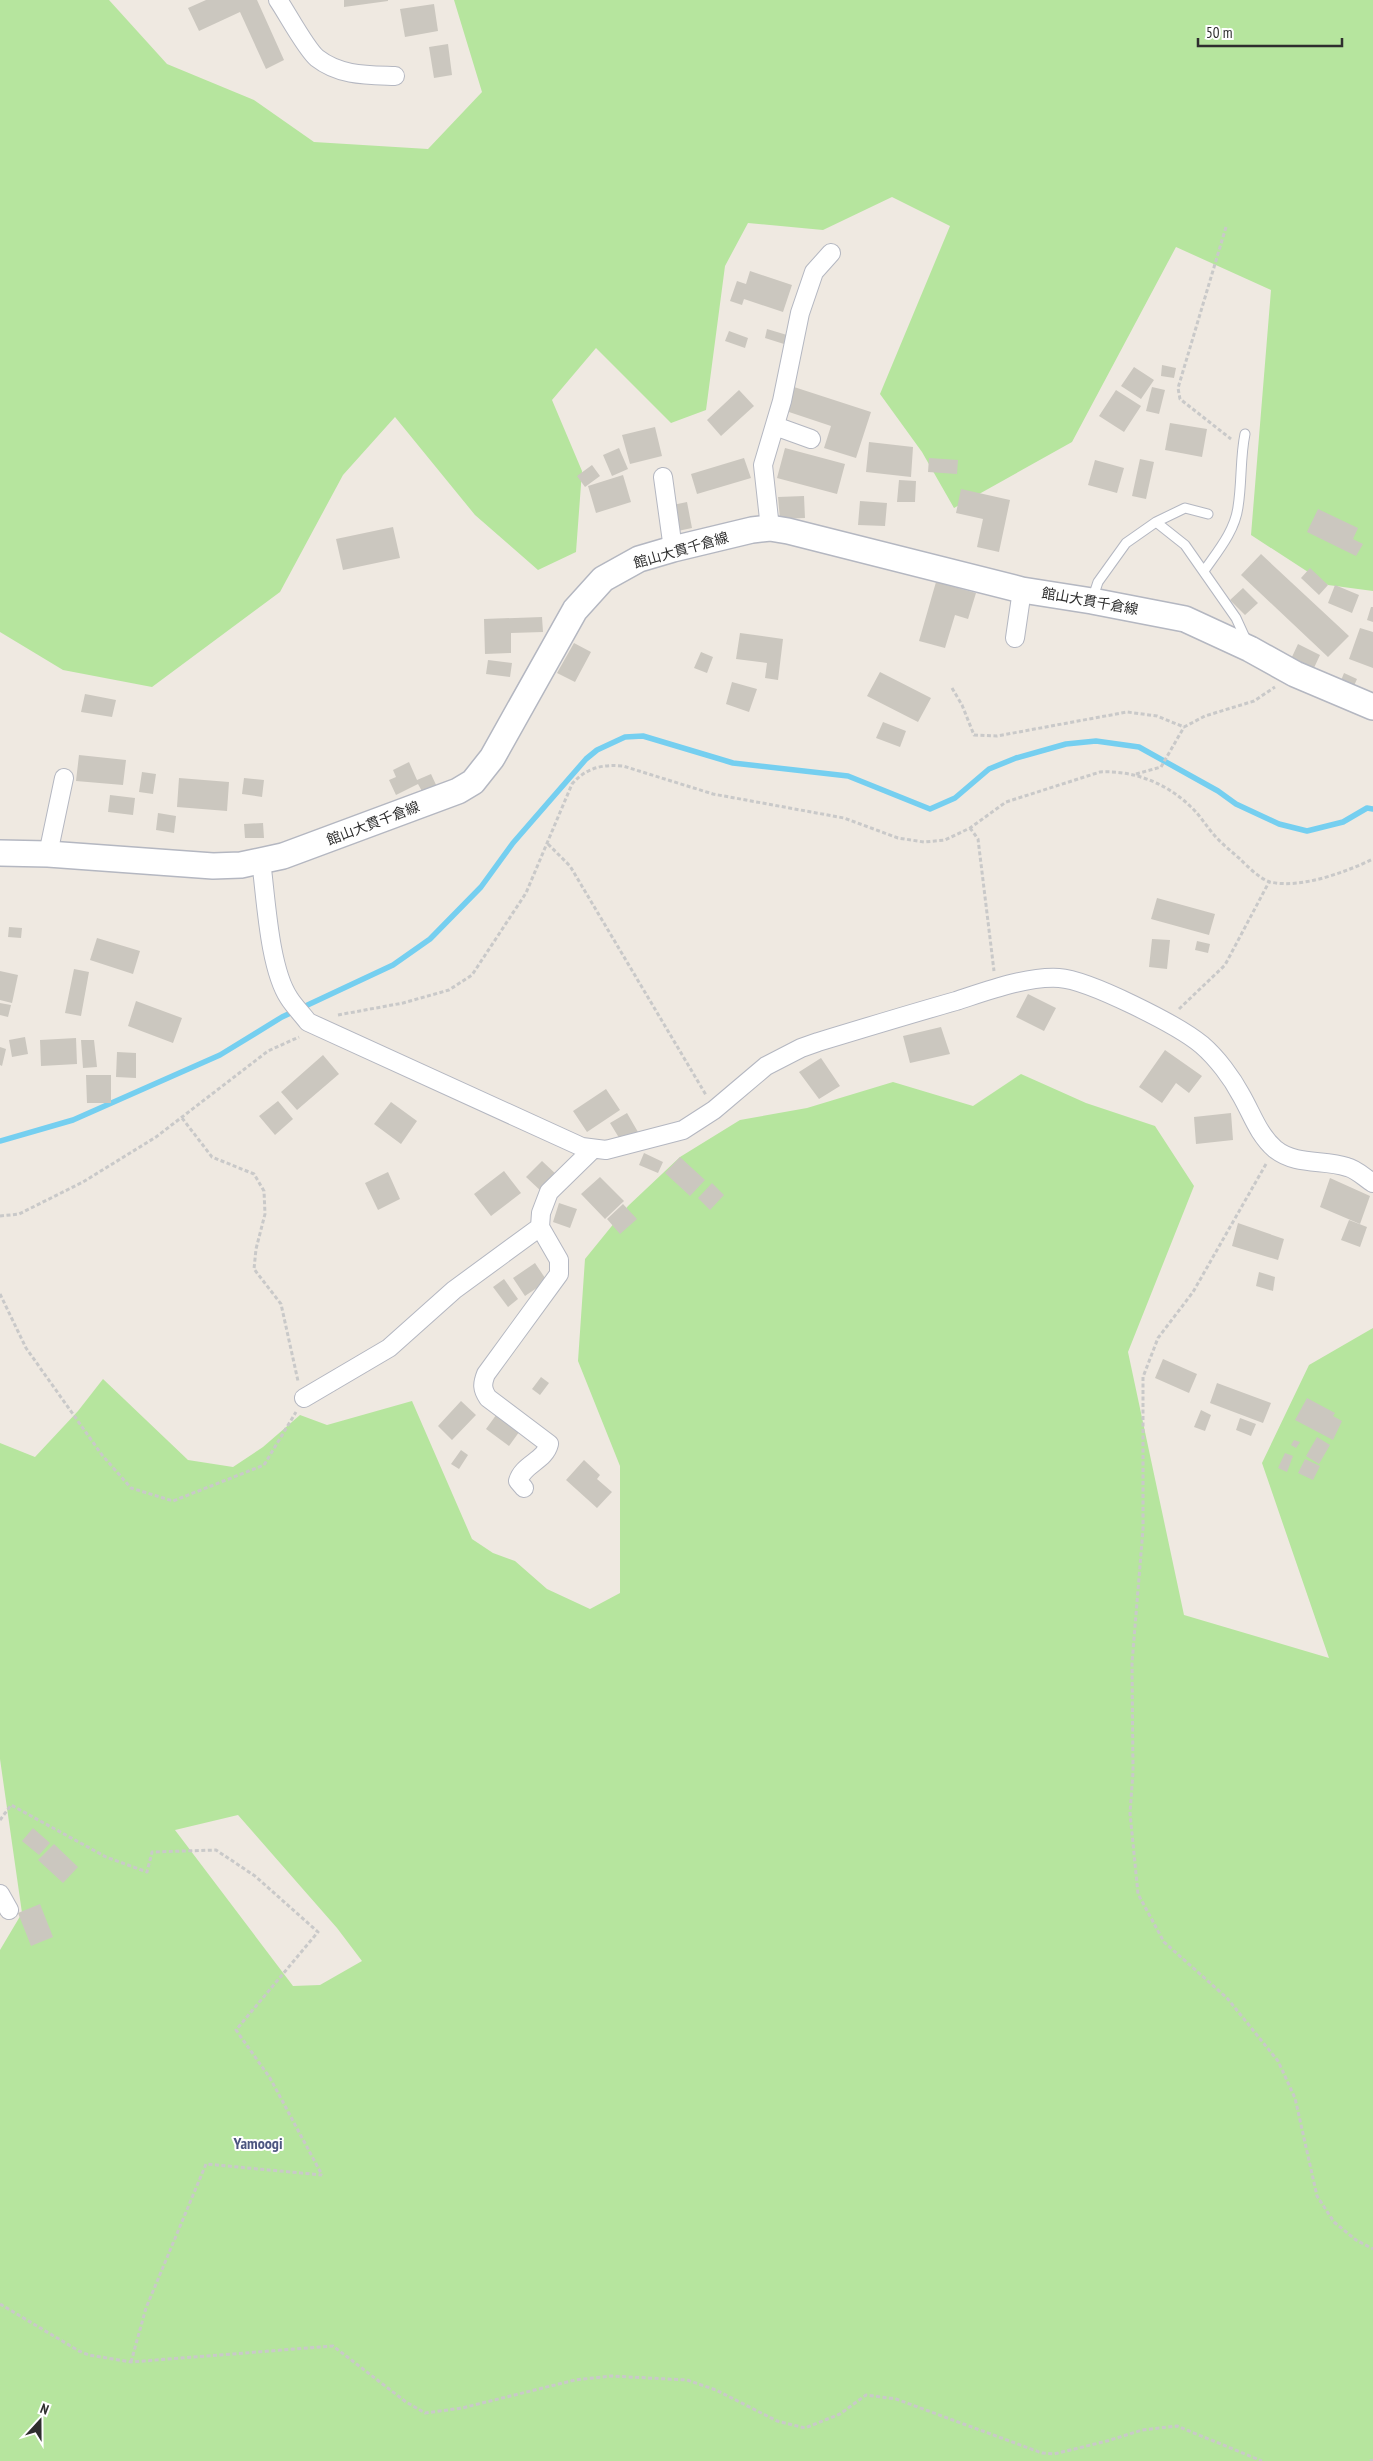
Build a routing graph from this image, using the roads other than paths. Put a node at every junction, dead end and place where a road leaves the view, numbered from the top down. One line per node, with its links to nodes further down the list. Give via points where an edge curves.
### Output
1 (278, 0): 2 (street, via 316,57 340,71)
2 (395, 76)
3 (831, 253): 4 (street, via 814,272 800,313)
4 (775, 426): 6 (street); 10 (street, via 763,465)
5 (1246, 434): 12 (lane, via 1238,509 1225,542)
6 (810, 439)
7 (663, 478): 11 (street)
8 (1208, 514): 9 (lane, via 1185,508)
9 (1156, 522): 12 (lane, via 1185,545); 14 (lane, via 1126,543 1098,582)
10 (770, 528): 11 (main road, 館山大貫千倉線); 13 (main road, 館山大貫千倉線)
11 (673, 549): 21 (main road, 館山大貫千倉線, via 621,568 588,593 575,610 492,758 472,782 458,791 318,844)
12 (1204, 571): 16 (lane, via 1236,618)
13 (1022, 590): 14 (main road, 館山大貫千倉線); 15 (street)
14 (1092, 600): 16 (main road, 館山大貫千倉線, via 1185,619)
15 (1015, 638)
16 (1250, 649): 17 (main road, 館山大貫千倉線, via 1294,674)
17 (1373, 707)
18 (64, 778): 20 (street)
19 (0, 853): 20 (main road, 館山大貫千倉線)
20 (48, 854): 21 (main road, 館山大貫千倉線, via 213,866)
21 (261, 861): 22 (street, via 275,960 288,997 308,1022 582,1147)
22 (593, 1149): 23 (street, via 606,1150 683,1130 714,1110 766,1066 801,1048 996,989 1060,978 1137,1007 1203,1046 1241,1094 1260,1132 1288,1158 1348,1167); 24 (street, via 549,1192)
23 (1373, 1183)
24 (540, 1226): 25 (street, via 454,1290 389,1348); 26 (street, via 559,1260 559,1274 482,1383 488,1398 549,1444 547,1452 520,1474 518,1481)
25 (304, 1398)
26 (524, 1488)
27 (0, 1894): 28 (street)
28 (9, 1910)

